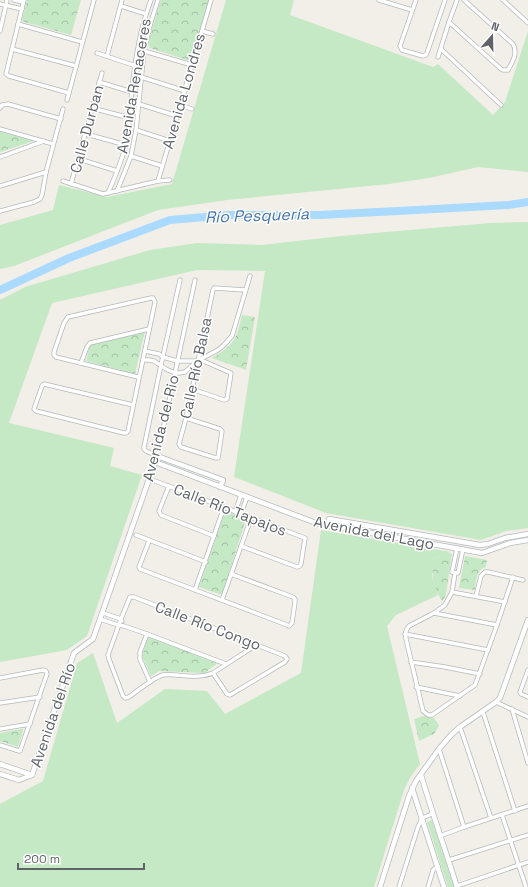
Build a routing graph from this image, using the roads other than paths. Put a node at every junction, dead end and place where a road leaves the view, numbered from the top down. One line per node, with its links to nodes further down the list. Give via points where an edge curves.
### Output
1 (7, 0): 16 (street)
2 (14, 0): 14 (street)
3 (94, 0): 27 (street)
4 (122, 0): 17 (street)
5 (151, 0): 20 (street, Avenida Renaceres)
6 (158, 0): 30 (street, Avenida Renaceres)
7 (211, 0): 25 (street, Avenida Londres)
8 (379, 0): 19 (street)
9 (416, 0): 19 (street)
10 (444, 0): 19 (street, via 424,56 401,48 400,44)
11 (457, 0): 21 (street)
12 (464, 0): 21 (street, via 514,46 515,55 508,70 501,69)
13 (503, 0): 22 (street)
14 (24, 1): 18 (street)
15 (0, 4): 16 (street)
16 (6, 5): 18 (street); 24 (street)
17 (121, 6): 20 (street); 32 (street)
18 (22, 9): 23 (street)
19 (412, 10)
20 (146, 14): 36 (street, Avenida Renaceres)
21 (449, 22): 29 (street)
22 (528, 23)
23 (18, 24): 27 (street); 28 (street)
24 (0, 31)
25 (202, 31): 26 (street); 34 (street, Avenida Londres)
26 (213, 34)
27 (82, 42): 35 (street)
28 (12, 49): 35 (street); 43 (street, via 7,75)
29 (441, 49): 33 (street); 47 (street)
30 (144, 51): 34 (street); 37 (street, Avenida Renaceres)
31 (97, 53): 32 (street)
32 (107, 56): 36 (street)
33 (438, 57)
34 (192, 65): 41 (street, Avenida Londres)
35 (76, 66): 43 (street)
36 (134, 66): 37 (street); 42 (street, Avenida Renaceres)
37 (142, 68): 39 (street, Avenida Renaceres)
38 (102, 73): 40 (street, Calle Durban)
39 (141, 77): 41 (street); 45 (street, Avenida Renaceres)
40 (100, 82): 42 (street); 49 (street, Calle Durban)
41 (184, 91): 46 (street, Avenida Londres)
42 (132, 92): 53 (street, Avenida Renaceres)
43 (69, 93): 44 (street)
44 (67, 100)
45 (138, 104): 52 (street); 56 (street, Avenida Renaceres)
46 (180, 105): 50 (street); 52 (street, Avenida Londres)
47 (501, 105)
48 (0, 108): 54 (street, via 8,104)
49 (92, 108): 53 (street); 57 (street, Calle Durban)
50 (192, 109)
51 (63, 110): 54 (street)
52 (177, 116): 59 (street, Avenida Londres)
53 (130, 118): 61 (street, Avenida Renaceres)
54 (61, 119): 60 (street)
55 (0, 129): 58 (street)
56 (136, 130): 59 (street); 62 (street, Avenida Renaceres)
57 (86, 134): 61 (street); 64 (street, Calle Durban)
58 (44, 141): 60 (street); 63 (street)
59 (170, 141): 65 (street, Avenida Londres)
60 (54, 144): 67 (street)
61 (126, 145): 66 (street, Avenida Renaceres)
62 (131, 156): 65 (street); 73 (street, Avenida Renaceres)
63 (0, 157)
64 (79, 159): 66 (street); 71 (street, Calle Durban)
65 (162, 166): 70 (street, Avenida Londres)
66 (118, 171): 74 (street, Avenida Renaceres)
67 (46, 172): 72 (street); 75 (street, via 42,195 37,201)
68 (170, 180): 70 (street)
69 (63, 181): 71 (street)
70 (158, 182): 73 (street)
71 (71, 184): 74 (street, via 97,193)
72 (0, 186)
73 (117, 191): 74 (street)
74 (108, 193)
75 (0, 211)
76 (250, 276): 79 (street)
77 (180, 280): 82 (street)
78 (195, 280): 85 (street, Avenida del Rio)
79 (245, 290): 84 (street, via 232,336 224,345); 84 (street, Calle Río Balsa, via 214,288 212,291)
80 (149, 329): 81 (street); 86 (street, via 91,342); 86 (street, via 155,302 153,298 68,317 54,354 56,357)
81 (145, 351): 82 (street); 83 (street)
82 (163, 357): 85 (street); 87 (street)
83 (143, 360): 87 (street); 89 (street)
84 (199, 361): 85 (street); 88 (street, via 185,372); 90 (street, Calle Río Balsa); 90 (street, via 231,373 228,398 226,400)
85 (177, 362): 88 (street, Avenida del Rio)
86 (81, 363): 89 (street)
87 (161, 365): 88 (street); 93 (street, via 144,447)
88 (175, 373): 93 (street, Avenida del Rio)
89 (138, 377): 91 (street)
90 (192, 389): 92 (street, Calle Río Balsa)
91 (133, 406): 91 (street, via 126,433 35,410 43,384)
92 (186, 418): 92 (street, Calle Río Balsa, via 222,430 218,457 180,446)
93 (157, 456): 94 (street, Avenida del Rio); 97 (street, via 223,480)
94 (155, 462): 97 (street, Avenida del Lago); 125 (street, Avenida del Rio)
95 (155, 481): 96 (street, Calle Río Tapajos)
96 (169, 486): 100 (street, Calle Río Tapajos); 108 (street, via 160,513)
97 (220, 487): 98 (street, Avenida del Lago)
98 (241, 495): 99 (street, Avenida del Lago); 101 (street)
99 (247, 497): 102 (street); 104 (street, Avenida del Lago, via 316,523)
100 (224, 507): 101 (street, Calle Río Tapajos); 108 (street)
101 (234, 512): 102 (street, Calle Río Tapajos)
102 (240, 514): 103 (street, Calle Río Tapajos)
103 (251, 518): 112 (street); 112 (street, Calle Río Tapajos, via 305,538 300,566)
104 (328, 525): 105 (street, Avenida del Lago, via 329,519); 109 (street, Avenida del Lago)
105 (391, 530): 106 (street, Avenida del Lago, via 480,545); 109 (street)
106 (528, 534)
107 (136, 536): 110 (street)
108 (214, 536): 115 (street)
109 (390, 536): 113 (street, Avenida del Lago)
110 (149, 540): 115 (street); 120 (street, via 139,568)
111 (528, 540): 114 (street, Avenida del Lago, via 510,543 482,553)
112 (241, 546): 117 (street)
113 (457, 548): 114 (street, Avenida del Lago); 116 (street)
114 (463, 549): 116 (street)
115 (206, 562): 120 (street)
116 (455, 573): 121 (street)
117 (231, 574): 123 (street); 123 (street, via 295,599 292,623 287,625)
118 (514, 578): 119 (street); 122 (street, via 488,572 483,574); 124 (street)
119 (523, 580)
120 (195, 590): 123 (street)
121 (452, 592): 122 (street); 126 (street, via 445,605)
122 (476, 596): 124 (street)
123 (222, 600)
124 (506, 602): 131 (street)
125 (103, 613): 127 (street, Avenida del Rio); 128 (street)
126 (434, 613): 131 (street); 134 (street, via 406,628)
127 (100, 619): 130 (street); 162 (street, Avenida del Río, via 93,639 74,653)
128 (121, 619): 130 (street); 132 (street); 135 (street, Calle Río Congo, via 130,597 134,597)
129 (528, 620): 148 (street, via 500,698)
130 (118, 625): 132 (street); 143 (street, via 108,656 123,696 129,697)
131 (498, 625): 136 (street)
132 (124, 626): 133 (street)
133 (147, 634): 138 (street); 143 (street, via 140,659)
134 (405, 634): 136 (street); 137 (street)
135 (256, 645): 138 (street); 140 (street, Calle Río Congo, via 287,659 229,694)
136 (488, 650): 141 (street)
137 (411, 662): 141 (street); 144 (street)
138 (226, 664): 140 (street)
139 (528, 670): 147 (street, via 520,692)
140 (213, 673): 143 (street, via 200,676 163,675)
141 (480, 674): 145 (street, via 475,685)
142 (0, 678): 146 (street, via 43,670 46,674)
143 (150, 682)
144 (416, 687): 145 (street); 145 (street, via 423,711 428,715 432,715)
145 (460, 696)
146 (40, 697): 149 (street); 153 (street)
147 (528, 697)
148 (496, 702): 150 (street); 151 (street)
149 (0, 703)
150 (512, 709): 152 (street); 159 (street)
151 (483, 712): 154 (street); 166 (street)
152 (528, 717)
153 (30, 724): 155 (street); 156 (street, via 20,751)
154 (460, 727): 157 (street); 170 (street)
155 (0, 729)
156 (1, 746): 158 (street)
157 (439, 749): 163 (street); 171 (street)
158 (0, 752)
159 (528, 763)
160 (0, 764): 162 (street)
161 (0, 774): 162 (street, via 19,780)
162 (32, 775)
163 (420, 775): 164 (street); 167 (street)
164 (412, 788): 169 (street); 180 (street)
165 (528, 806): 166 (street)
166 (515, 811): 168 (street)
167 (432, 814): 169 (street); 173 (street)
168 (502, 815): 170 (street); 174 (street)
169 (422, 818): 178 (street); 181 (street)
170 (491, 818): 171 (street)
171 (464, 827): 173 (street)
172 (528, 835): 174 (street)
173 (440, 836): 175 (street)
174 (511, 840): 175 (street); 177 (street)
175 (449, 860): 179 (street)
176 (528, 862): 177 (street)
177 (520, 865): 179 (street); 184 (street)
178 (438, 866): 182 (street, via 433,870); 183 (street)
179 (457, 886)
180 (380, 887)
181 (399, 887)
182 (428, 887)
183 (444, 887)
184 (526, 887)

